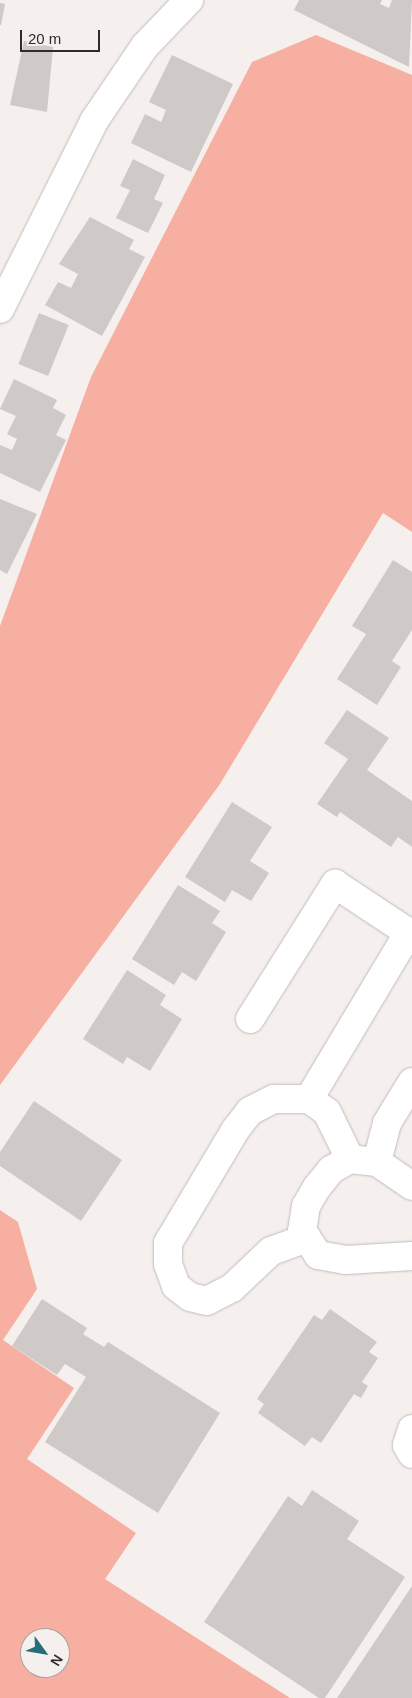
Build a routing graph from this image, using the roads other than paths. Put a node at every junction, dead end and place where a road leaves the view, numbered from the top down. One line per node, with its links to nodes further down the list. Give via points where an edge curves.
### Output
1 (189, 0): 2 (street, via 145,46 99,113)
2 (0, 309)
3 (410, 934): 4 (street, via 335,884); 6 (street)
4 (250, 1019)
5 (412, 1082): 8 (street, via 386,1123)
6 (309, 1099): 7 (street, via 327,1112); 10 (street, via 274,1099 250,1111 168,1243 168,1264 176,1286 190,1297 208,1301 232,1288 271,1251)
7 (350, 1159): 8 (street); 10 (street, via 331,1170 306,1206 302,1231)
8 (378, 1162): 9 (street)
9 (412, 1186)
10 (307, 1238): 11 (street, via 318,1256 346,1260)
11 (412, 1256)
12 (412, 1429): 13 (street, via 407,1445)
13 (412, 1454)

